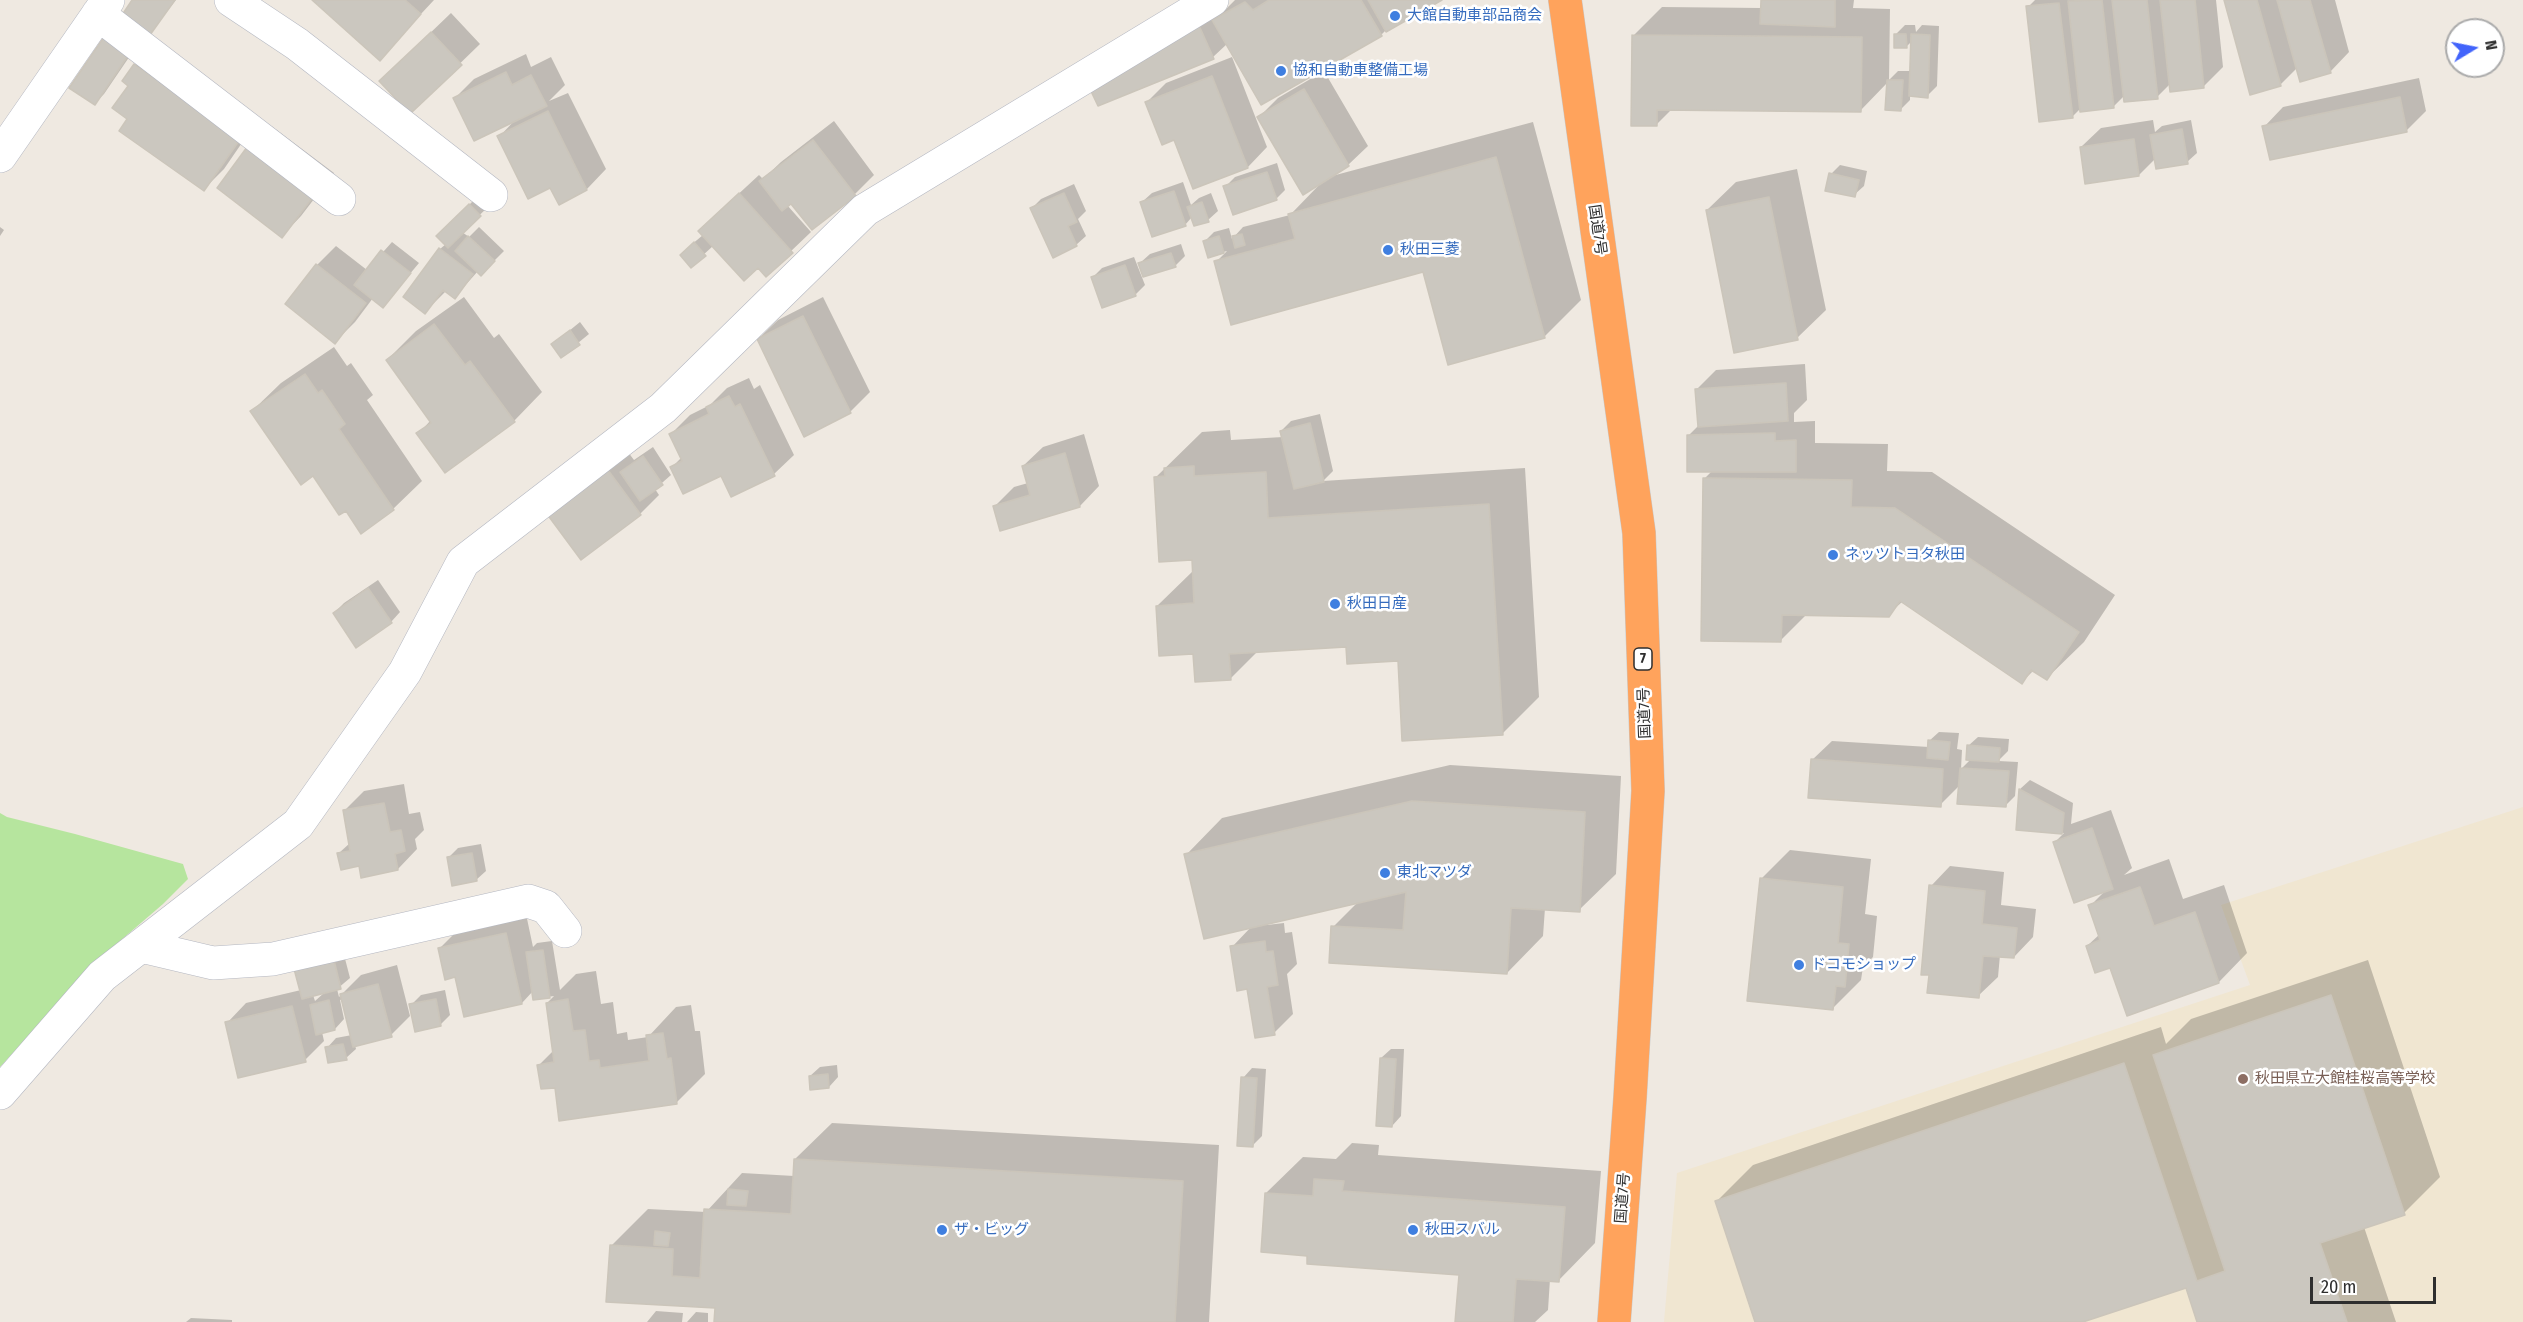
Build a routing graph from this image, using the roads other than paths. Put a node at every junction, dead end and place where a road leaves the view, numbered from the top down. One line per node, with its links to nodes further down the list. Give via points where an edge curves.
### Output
1 (231, 0): 6 (street, via 297,44)
2 (1212, 0): 9 (street, via 866,210 663,408 463,562 405,672 298,824)
3 (1565, 0): 11 (highway, 国道7号 / 7, via 1640,533 1648,791)
4 (103, 7): 5 (street); 7 (street)
5 (0, 156)
6 (491, 195)
7 (339, 199)
8 (565, 932): 9 (street, via 546,907 528,901 273,959 213,963)
9 (141, 946): 10 (street, via 102,976)
10 (0, 1093)
11 (1614, 1322)

